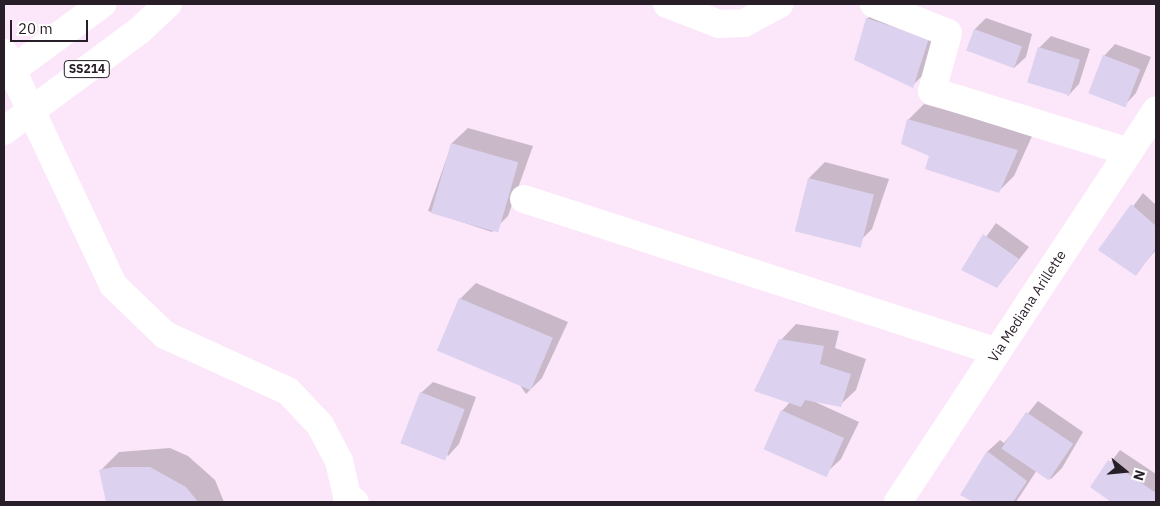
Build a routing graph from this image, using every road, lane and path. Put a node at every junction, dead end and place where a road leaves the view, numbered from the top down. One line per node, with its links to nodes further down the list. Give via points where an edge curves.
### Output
1 (102, 4): 7 (main road)
2 (168, 4): 9 (main road, SS214, via 140,30)
3 (667, 4): 4 (main road, via 719,24 744,23)
4 (779, 4)
5 (874, 4): 10 (main road, via 948,33 932,91)
6 (4, 53): 13 (main road, via 112,285 165,335 288,391 320,425 339,460 347,497)
7 (4, 76)
8 (1156, 110): 10 (main road, Via Mediana Arillette)
9 (4, 131)
10 (1129, 152): 12 (main road, Via Mediana Arillette)
11 (524, 199): 12 (main road)
12 (997, 352): 14 (main road, Via Mediana Arillette)
13 (355, 502)
14 (898, 502)

